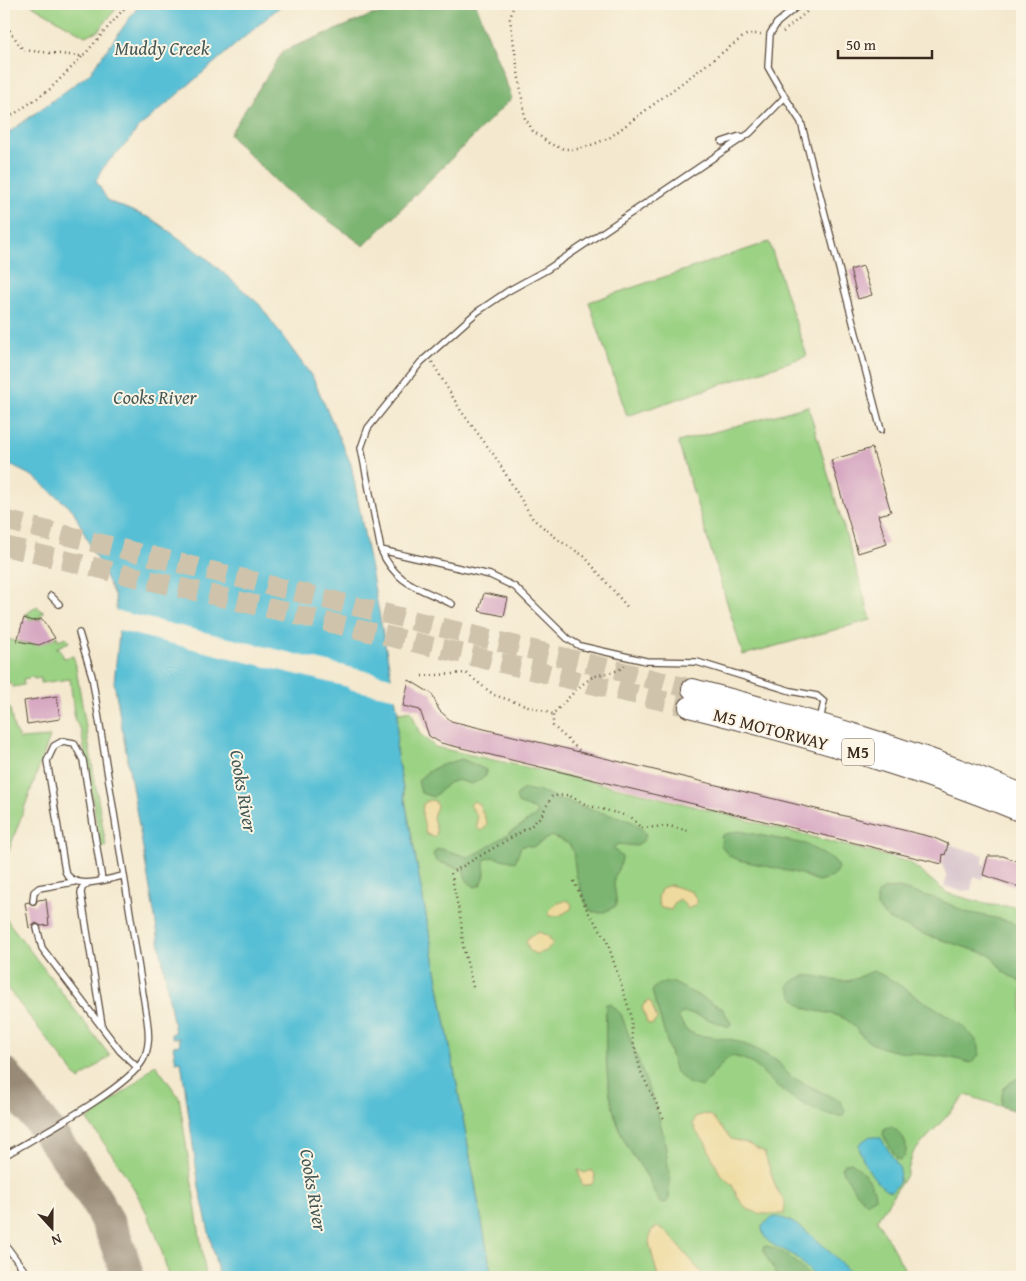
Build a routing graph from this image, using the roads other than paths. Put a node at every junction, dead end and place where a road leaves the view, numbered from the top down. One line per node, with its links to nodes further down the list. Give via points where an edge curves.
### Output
1 (800, 4): 2 (lane, via 777,23 770,34 768,67)
2 (785, 97): 3 (lane); 5 (lane, via 801,122)
3 (750, 133): 4 (lane); 6 (lane, via 548,269 477,312 421,362 368,428 362,448)
4 (722, 142)
5 (881, 430)
6 (381, 550): 9 (lane, via 387,563 409,585); 12 (lane, via 490,574 506,581 568,639 580,646 664,663 697,662 817,696 824,702)
7 (51, 596): 8 (lane)
8 (59, 604)
9 (452, 604)
10 (78, 633): 15 (lane, via 92,676)
11 (690, 698): 12 (highway, M5 MOTORWAY / M5)
12 (803, 725): 13 (highway, M5 MOTORWAY / M5, via 924,756); 14 (highway, M5 MOTORWAY / M5)
13 (1022, 794)
14 (1022, 812)
15 (123, 876): 16 (lane); 22 (lane, via 149,1036)
16 (102, 880): 17 (lane, via 83,760 77,746 69,741 54,746 48,762 67,876); 18 (lane)
17 (74, 882): 18 (lane); 19 (lane, via 39,888 34,892)
18 (91, 882): 21 (lane, via 81,893)
19 (33, 901)
20 (37, 928): 21 (lane, via 42,948)
21 (105, 1032): 22 (lane)
22 (138, 1068): 23 (lane, via 105,1094)
23 (4, 1156)
24 (4, 1243): 25 (lane)
25 (29, 1277)

